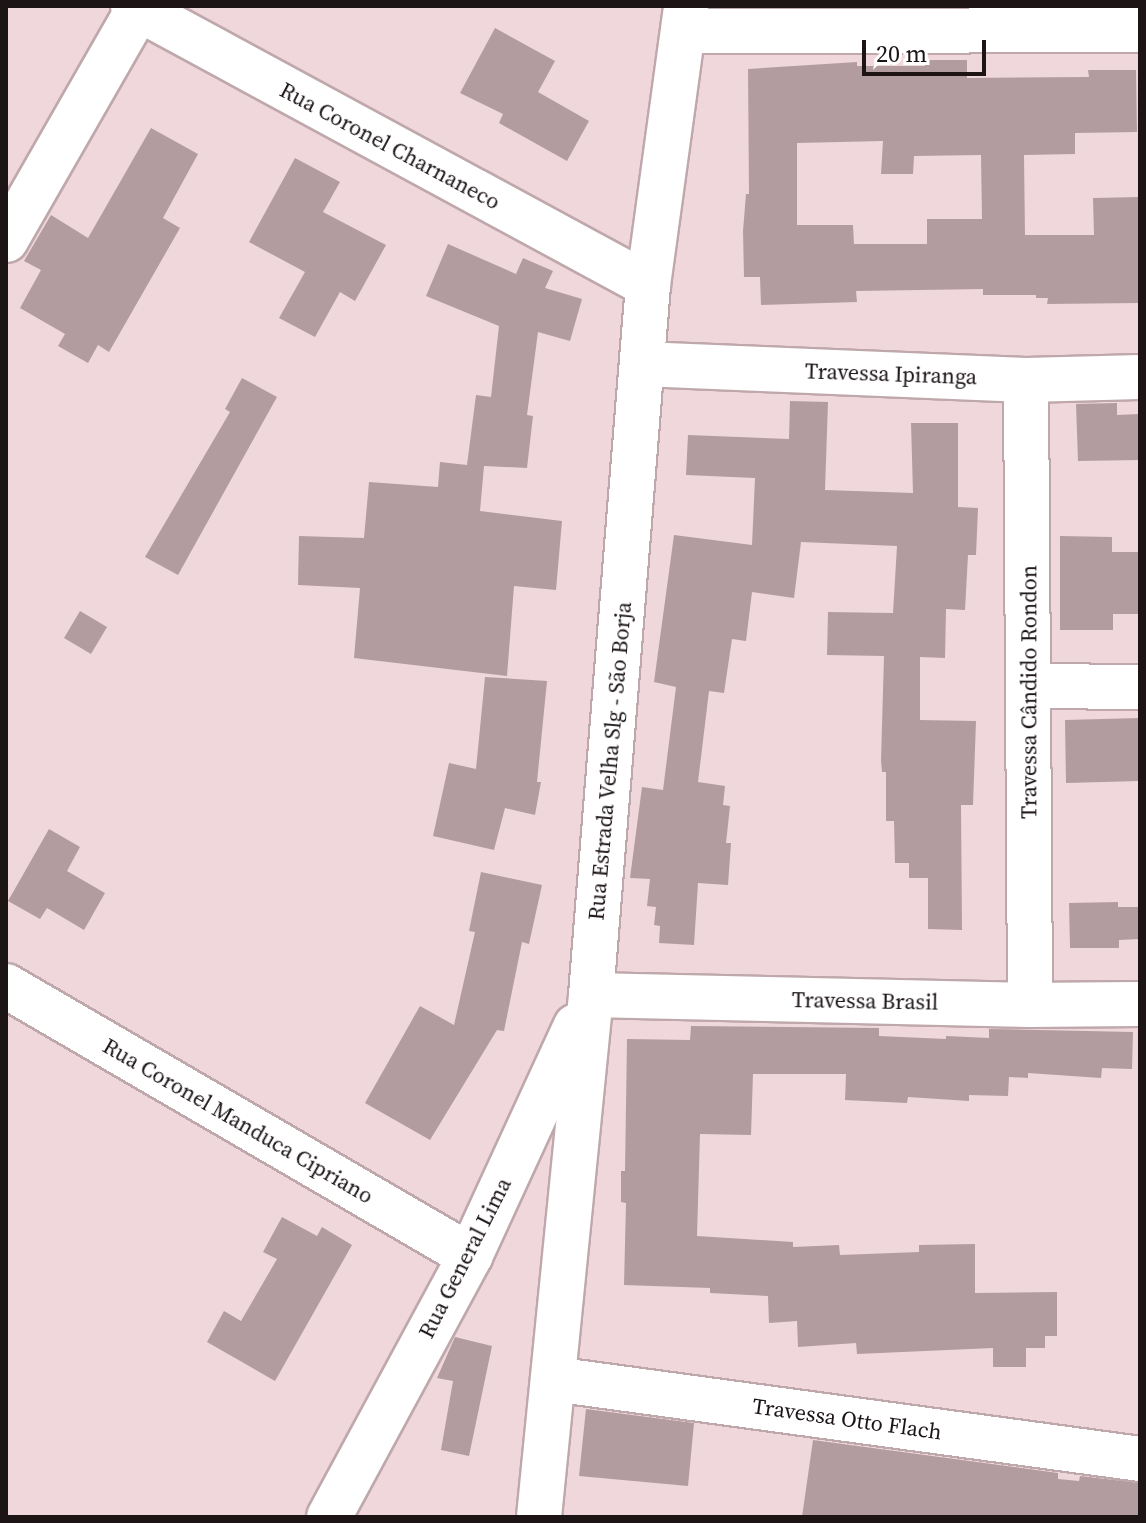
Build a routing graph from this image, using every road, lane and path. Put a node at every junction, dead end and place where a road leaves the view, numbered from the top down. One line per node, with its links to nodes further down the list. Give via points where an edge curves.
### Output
1 (137, 7): 4 (street); 5 (street, Rua Coronel Charnaneco)
2 (685, 19): 3 (street); 5 (street, Rua Estrada Velha Slg - São Borja)
3 (1140, 30)
4 (6, 240)
5 (648, 285): 6 (street, Rua Estrada Velha Slg - São Borja)
6 (642, 364): 8 (street, Travessa Ipiranga); 12 (street, Rua Estrada Velha Slg - São Borja)
7 (1140, 377): 8 (street, Travessa Ipiranga)
8 (1026, 380): 9 (street, Travessa Cândido Rondon)
9 (1030, 686): 10 (street); 14 (street, Travessa Cândido Rondon)
10 (1140, 687)
11 (6, 986): 15 (street, Rua Coronel Manduca Cipriano)
12 (591, 995): 14 (street, Travessa Brasil); 15 (street, Rua General Lima); 16 (street, Rua Estrada Velha Slg - São Borja)
13 (1140, 1004): 14 (street, Travessa Brasil)
14 (1030, 1005)
15 (470, 1256): 18 (street, Rua General Lima)
16 (553, 1379): 17 (street, Travessa Otto Flach); 19 (street, Rua Estrada Velha Slg - São Borja)
17 (1140, 1459)
18 (329, 1517)
19 (539, 1517)

